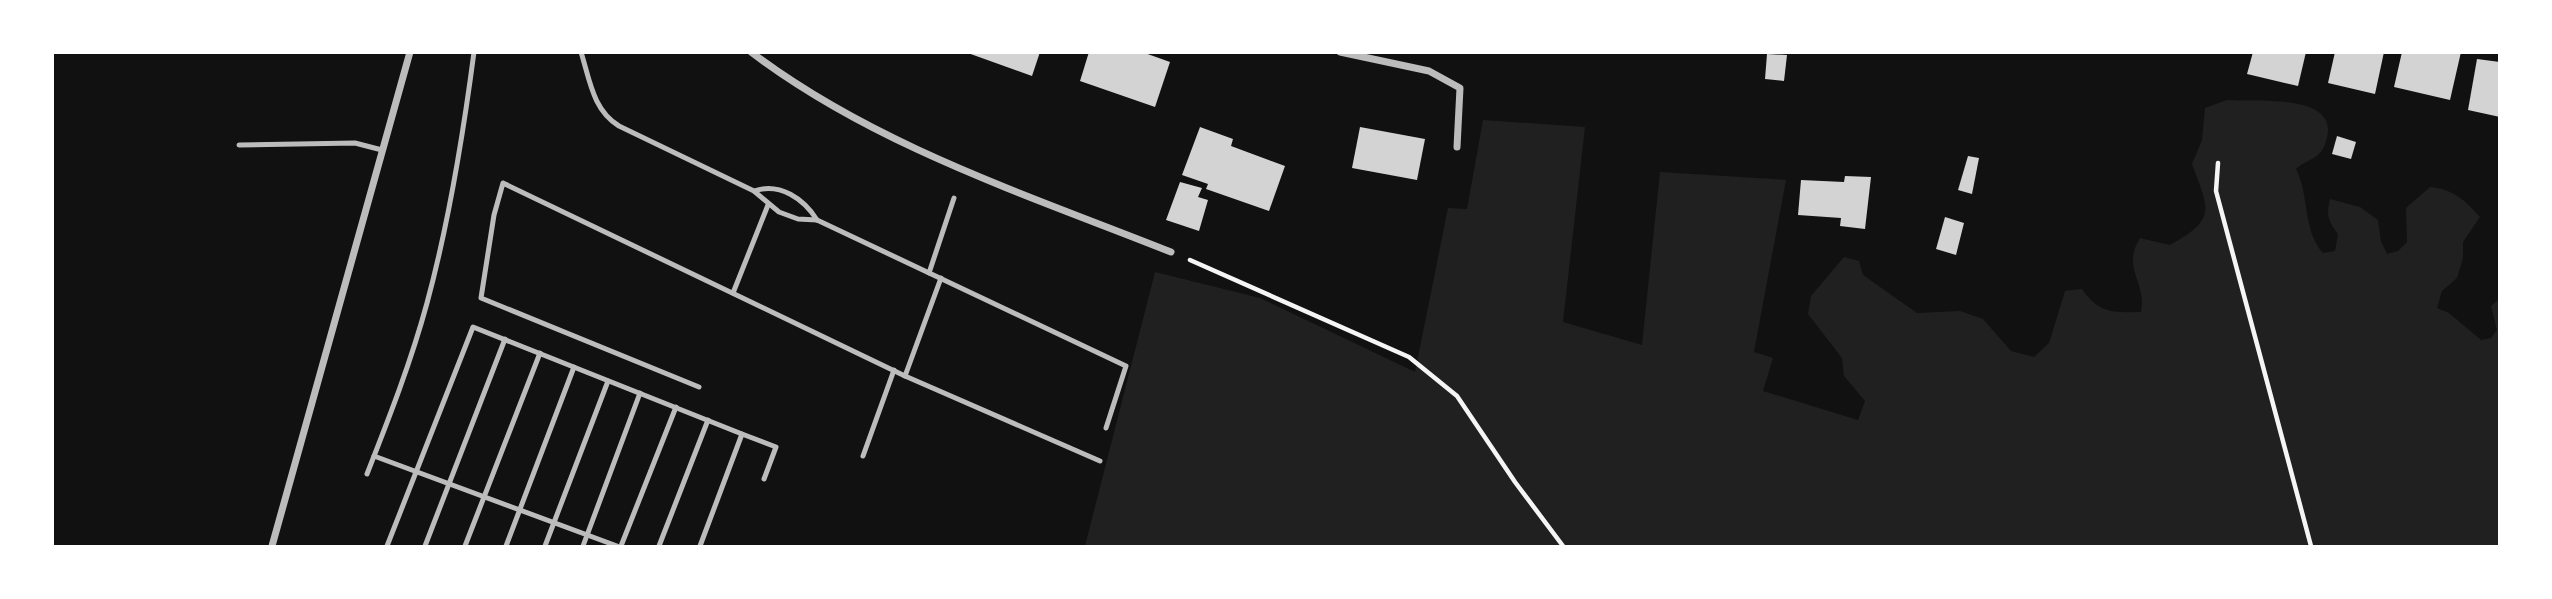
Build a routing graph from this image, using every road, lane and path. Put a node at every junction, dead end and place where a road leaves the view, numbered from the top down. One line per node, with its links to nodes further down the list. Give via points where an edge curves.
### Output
1 (410, 52): 8 (street)
2 (474, 52): 30 (lane, via 466,115 428,302)
3 (582, 52): 10 (lane, via 597,104 608,120)
4 (751, 52): 14 (street, via 847,114 957,167)
5 (1339, 52): 7 (street, via 1429,71 1460,88)
6 (239, 145): 8 (lane, via 355,143)
7 (1457, 147)
8 (382, 149): 41 (street)
9 (2218, 163): 52 (path, via 2217,191)
10 (754, 191): 12 (lane); 13 (lane, via 765,187 788,193)
11 (954, 198): 15 (lane)
12 (768, 205): 13 (lane, via 798,219); 17 (lane)
13 (817, 220): 15 (lane)
14 (1171, 251): 51 (path, via 1409,357 1457,396)
15 (929, 273): 16 (lane)
16 (940, 278): 22 (lane); 28 (lane, via 1126,366)
17 (733, 293): 21 (lane); 24 (lane, via 503,183 481,298)
18 (505, 340): 19 (lane); 33 (lane, via 473,327); 36 (lane)
19 (540, 353): 20 (lane); 37 (lane)
20 (574, 367): 23 (lane); 38 (lane)
21 (894, 370): 22 (lane); 31 (lane)
22 (905, 376): 32 (lane)
23 (608, 381): 25 (lane); 39 (lane)
24 (699, 387)
25 (640, 393): 26 (lane); 40 (lane)
26 (676, 407): 27 (lane); 48 (lane)
27 (708, 420): 29 (lane); 49 (lane)
28 (1106, 428)
29 (742, 434): 35 (lane, via 776,447); 50 (lane)
30 (374, 456): 33 (lane); 34 (lane)
31 (863, 456)
32 (1100, 461)
33 (415, 471): 36 (lane); 42 (lane)
34 (367, 474)
35 (764, 479)
36 (448, 484): 37 (lane); 43 (lane)
37 (484, 497): 38 (lane); 44 (lane)
38 (519, 510): 39 (lane); 45 (lane)
39 (554, 523): 40 (lane); 46 (lane)
40 (587, 536): 47 (lane); 48 (lane)
41 (271, 547)
42 (387, 547)
43 (425, 547)
44 (465, 547)
45 (506, 547)
46 (545, 547)
47 (583, 547)
48 (619, 547)
49 (659, 547)
50 (700, 547)
51 (1563, 547)
52 (2311, 547)

